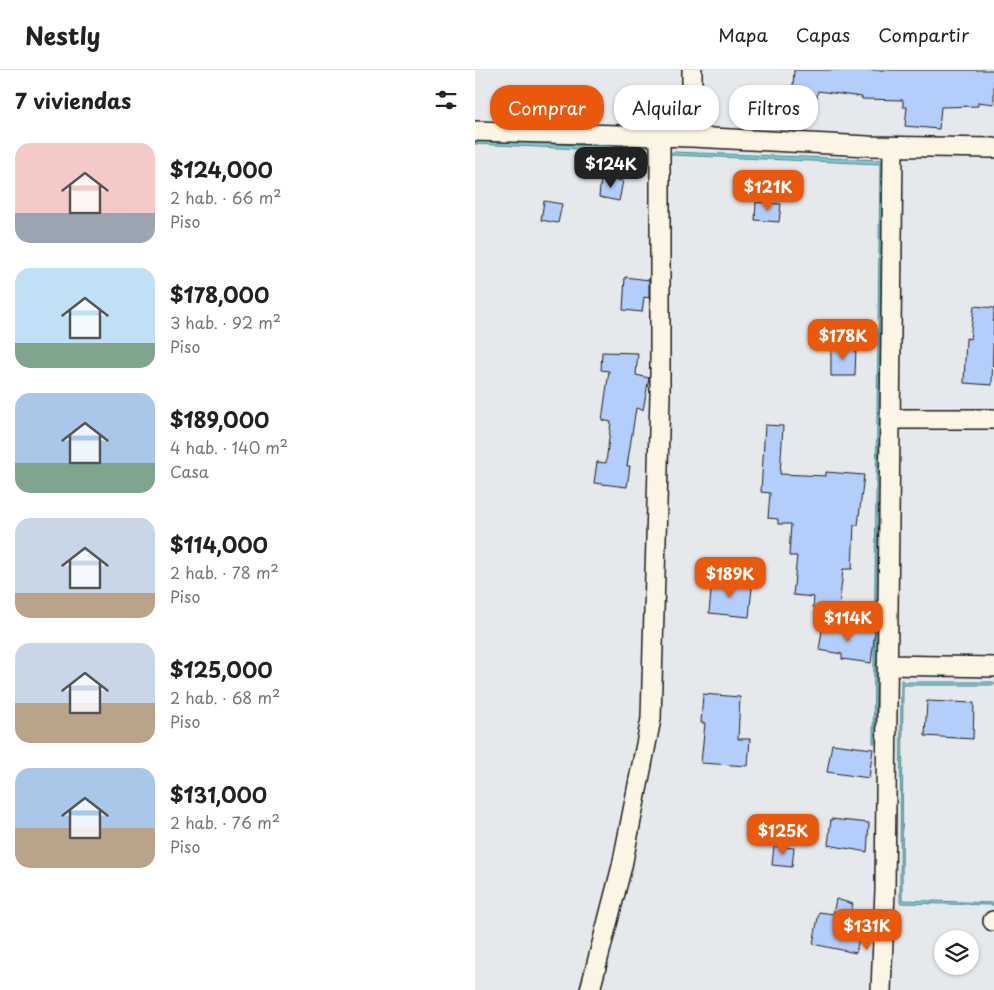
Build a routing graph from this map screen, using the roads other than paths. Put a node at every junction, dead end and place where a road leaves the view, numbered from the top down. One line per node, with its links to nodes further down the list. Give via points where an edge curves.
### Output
1 (691, 70): 4 (street)
2 (475, 131): 3 (street)
3 (659, 137): 4 (street); 11 (street, via 659,395 651,719 622,866)
4 (692, 137): 5 (street)
5 (893, 147): 6 (street); 7 (street)
6 (994, 148)
7 (891, 419): 8 (street); 9 (street)
8 (994, 419)
9 (887, 665): 10 (street); 12 (street)
10 (994, 667)
11 (590, 990)
12 (881, 990)

